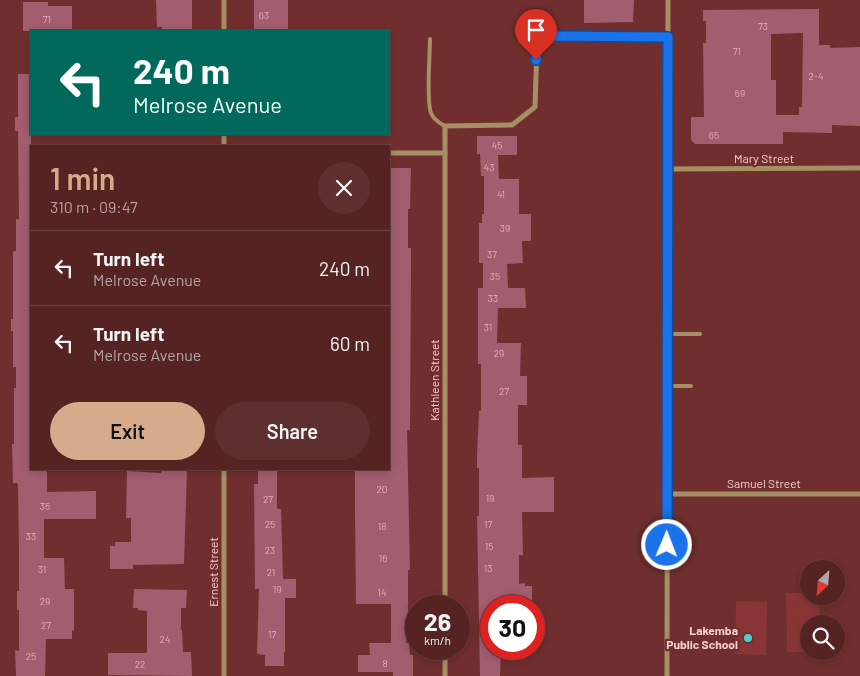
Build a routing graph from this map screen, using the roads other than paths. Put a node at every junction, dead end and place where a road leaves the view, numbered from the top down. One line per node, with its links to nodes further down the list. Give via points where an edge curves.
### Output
1 (224, 0): 3 (street)
2 (668, 0): 4 (street)
3 (224, 30)
4 (668, 37): 6 (street, via 547,36 537,44 535,107 512,125); 10 (street)
5 (430, 39): 6 (lane, via 431,113 437,122)
6 (445, 126): 8 (street, Kathleen Street)
7 (390, 154): 8 (street)
8 (445, 154): 18 (street, Kathleen Street)
9 (860, 168): 10 (street, Mary Street)
10 (668, 169): 11 (street)
11 (667, 334): 12 (lane); 13 (street)
12 (700, 334)
13 (667, 386): 14 (lane); 16 (street)
14 (690, 386)
15 (224, 470): 20 (street, Ernest Street)
16 (667, 494): 17 (street, Samuel Street); 22 (street)
17 (860, 494)
18 (445, 595)
19 (445, 660): 21 (street)
20 (224, 676)
21 (445, 676)
22 (667, 676)

